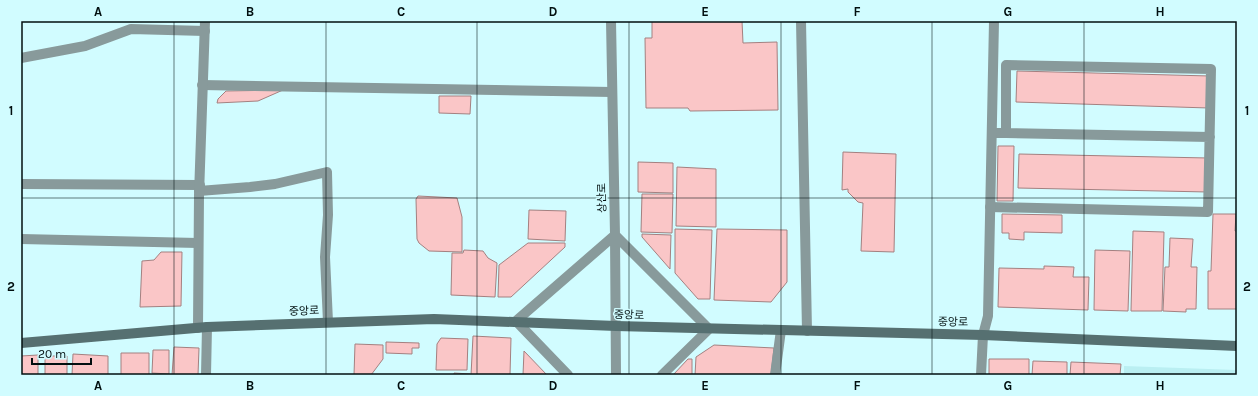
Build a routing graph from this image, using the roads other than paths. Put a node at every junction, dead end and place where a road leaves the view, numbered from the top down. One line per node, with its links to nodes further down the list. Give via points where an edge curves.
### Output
1 (611, 21): 7 (street, 상산로)
2 (801, 21): 23 (street)
3 (994, 21): 8 (street)
4 (205, 26): 5 (street, via 131,29 85,46); 6 (street)
5 (21, 58)
6 (202, 85): 7 (street); 12 (street)
7 (612, 92): 14 (street, 상산로)
8 (992, 133): 9 (street); 13 (street)
9 (1006, 133): 10 (street); 10 (street, via 1006,65 1014,65 1211,69)
10 (1210, 137): 13 (street, via 1208,212)
11 (21, 184): 12 (street)
12 (200, 188): 16 (street); 17 (street, via 256,186 327,172 325,258)
13 (990, 207): 24 (street, via 988,316)
14 (615, 235): 18 (street); 19 (street, 상산로); 21 (street)
15 (21, 239): 16 (street)
16 (198, 242): 20 (street)
17 (328, 322): 18 (main road, 중앙로, via 434,319); 20 (main road, 중앙로)
18 (516, 322): 19 (main road, 중앙로); 28 (street)
19 (616, 326): 21 (main road, 중앙로); 29 (street, 상산로)
20 (202, 327): 25 (main road, 중앙로); 27 (street)
21 (709, 329): 22 (main road, 중앙로); 30 (street)
22 (781, 330): 23 (main road, 중앙로); 31 (street)
23 (807, 331): 24 (main road, 중앙로)
24 (983, 335): 26 (main road, 중앙로); 32 (street)
25 (21, 343)
26 (1237, 346)
27 (206, 375)
28 (568, 375)
29 (616, 375)
30 (662, 375)
31 (775, 375)
32 (981, 375)

